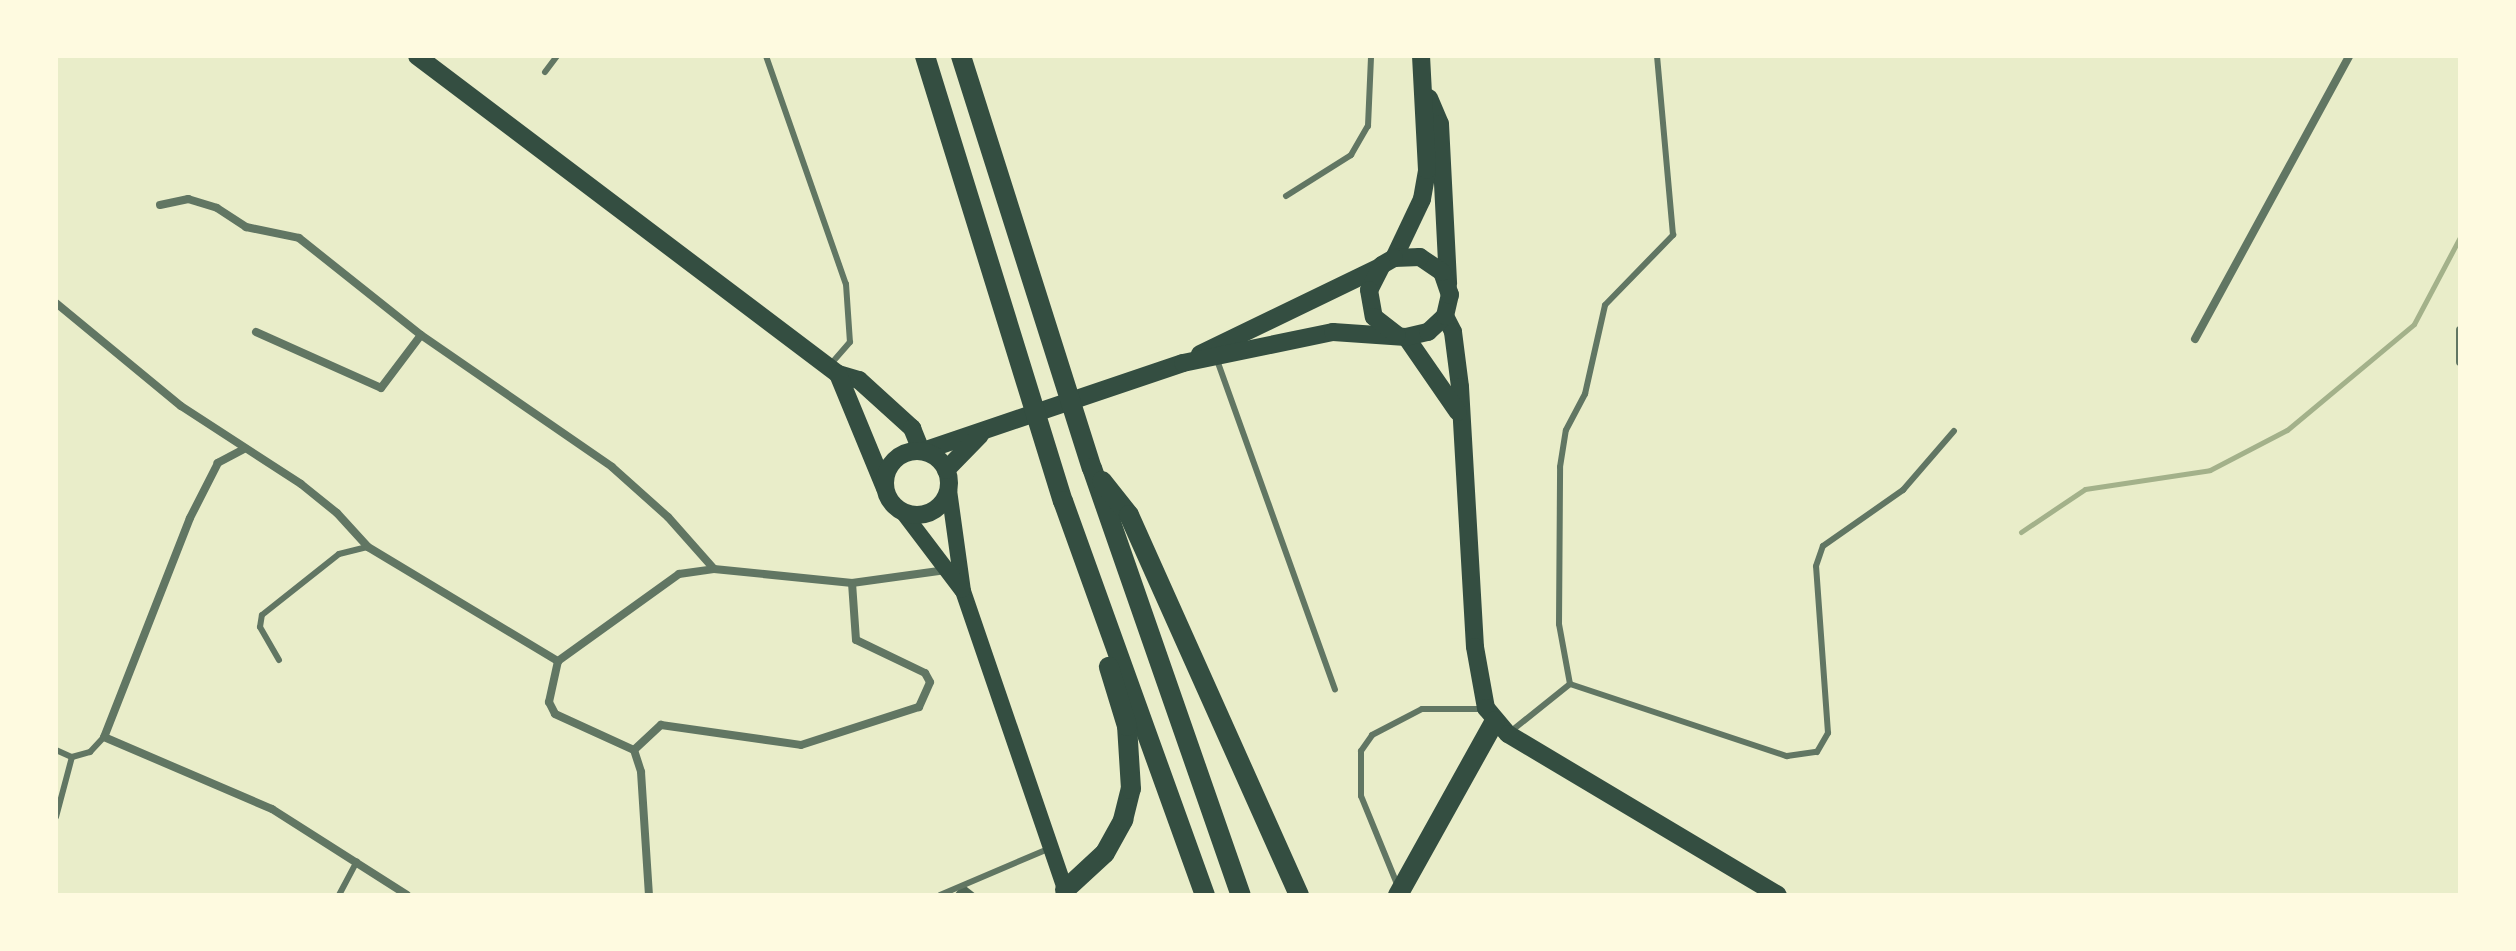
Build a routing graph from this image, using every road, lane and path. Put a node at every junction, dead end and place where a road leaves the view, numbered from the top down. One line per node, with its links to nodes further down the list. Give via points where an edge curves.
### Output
1 (417, 56): 26 (main road)
2 (557, 56): 10 (lane)
3 (766, 56): 26 (lane, via 846,284 850,342)
4 (925, 56): 36 (highway)
5 (961, 56): 32 (highway)
6 (1371, 56): 12 (lane, via 1368,126 1351,155)
7 (1421, 56): 11 (main road)
8 (1657, 56): 45 (lane, via 1673,235 1605,305 1585,394 1566,430 1560,467 1559,624)
9 (2349, 56): 22 (street)
10 (545, 72)
11 (1426, 91): 14 (main road, via 1422,199); 15 (main road, via 1440,124)
12 (1286, 196)
13 (160, 205): 20 (street, via 188,199 217,208 246,227 299,238)
14 (1388, 262): 15 (main road, via 1420,257 1442,272); 21 (main road, via 1369,290 1369,304 1384,328); 25 (main road)
15 (1448, 284): 17 (main road)
16 (56, 303): 30 (street, via 181,406)
17 (1445, 316): 21 (main road, via 1428,332); 27 (main road, via 1453,332)
18 (256, 332): 20 (street, via 370,388 381,388)
19 (2459, 332): 24 (street)
20 (421, 335): 39 (street, via 612,467 668,517)
21 (1401, 336): 23 (main road, via 1333,332); 27 (main road)
22 (2195, 339)
23 (1216, 357): 25 (main road); 46 (lane)
24 (2460, 362)
25 (1183, 363): 29 (main road)
26 (833, 370): 31 (main road, via 859,380 912,428); 34 (main road)
27 (1458, 412): 47 (main road, via 1475,647)
28 (1954, 431): 45 (lane, via 1903,490 1823,546 1816,566 1828,733 1817,752 1787,756)
29 (984, 433): 31 (main road); 33 (main road)
30 (244, 449): 38 (street, via 337,513); 48 (street, via 218,463 190,518)
31 (924, 450): 33 (main road); 34 (main road, via 898,456 890,465)
32 (1092, 468): 63 (highway); 64 (highway, via 1129,515)
33 (946, 470): 35 (main road)
34 (885, 488): 37 (main road)
35 (949, 490): 37 (main road, via 931,512); 42 (main road)
36 (1063, 501): 56 (highway, via 1072,553 1127,726 1132,762 1123,820 1096,865); 62 (highway)
37 (902, 511): 40 (main road)
38 (368, 547): 43 (lane, via 339,554 262,615 260,627); 44 (street)
39 (714, 569): 41 (street); 44 (street, via 679,574)
40 (946, 570): 41 (street); 42 (main road)
41 (852, 583): 50 (street, via 856,640 925,673 930,682 919,707 801,745 661,725)
42 (963, 591): 53 (main road)
43 (279, 660)
44 (558, 661): 50 (street, via 549,702 555,714)
45 (1570, 684): 47 (lane)
46 (1335, 690)
47 (1496, 721): 55 (main road); 57 (highway); 57 (lane, via 1422,709 1372,735 1361,751 1361,796)
48 (104, 737): 51 (lane, via 90,752); 54 (street, via 272,809)
49 (56, 750): 51 (lane)
50 (634, 750): 60 (street, via 641,772)
51 (72, 757): 52 (lane)
52 (56, 817)
53 (1051, 848): 56 (main road); 61 (lane)
54 (357, 861): 58 (lane); 59 (street)
55 (1759, 889): 65 (main road)
56 (1066, 893)
57 (1400, 894)
58 (339, 895)
59 (407, 895)
60 (649, 895)
61 (940, 895)
62 (1205, 895)
63 (1241, 895)
64 (1299, 895)
65 (1778, 895)

